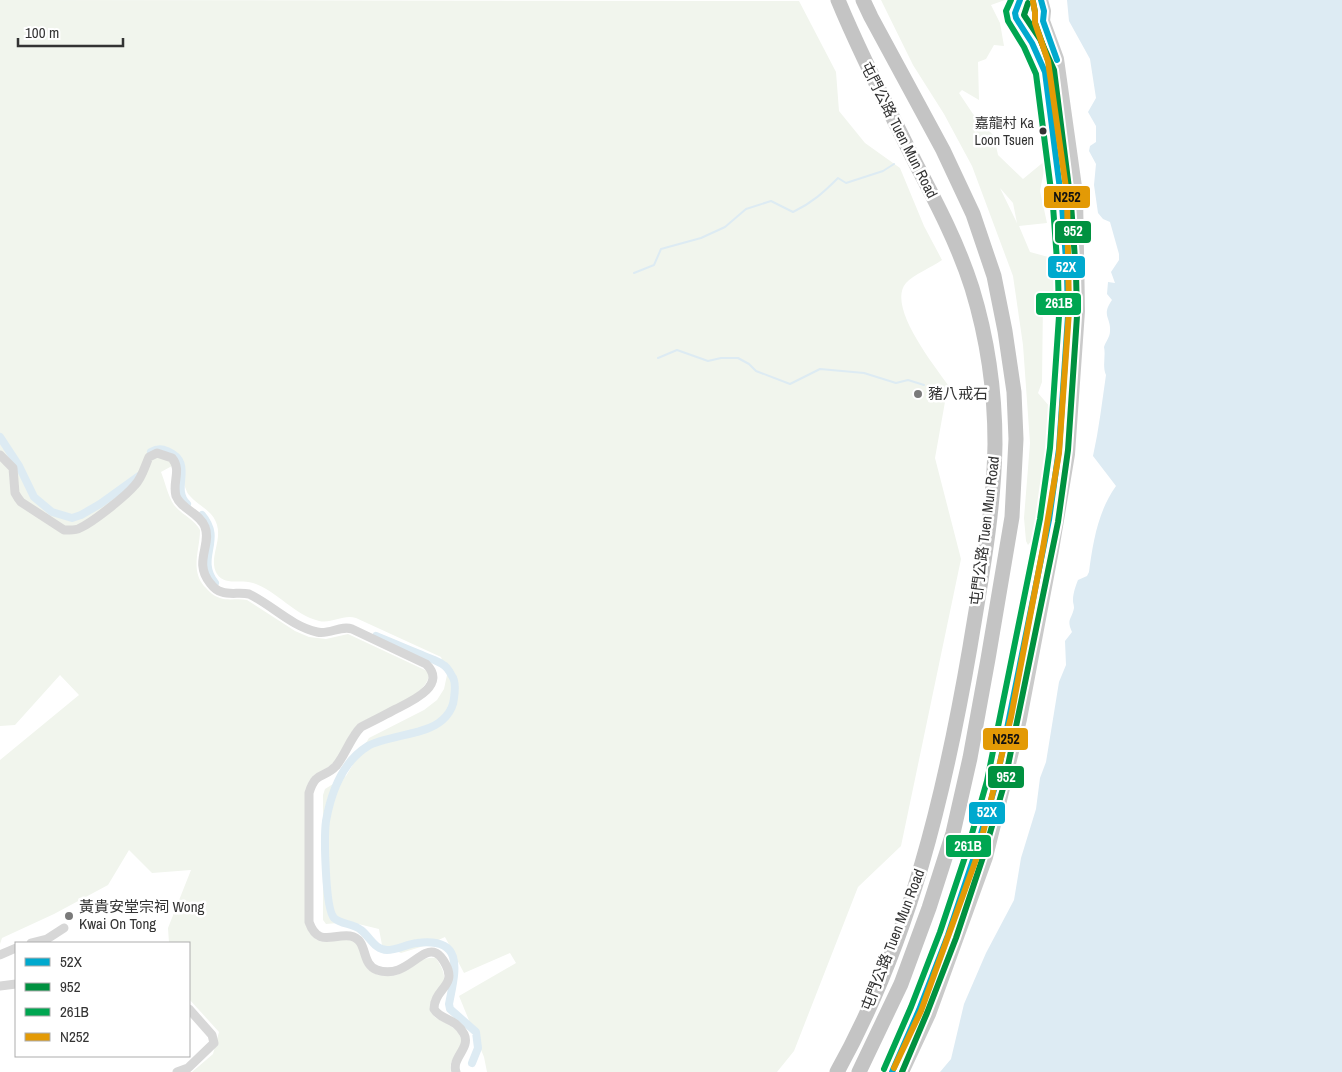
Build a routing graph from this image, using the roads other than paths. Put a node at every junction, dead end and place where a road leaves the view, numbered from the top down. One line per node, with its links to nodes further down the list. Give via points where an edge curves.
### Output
1 (838, 0): 20 (highway, 屯門公路 Tuen Mun Road, via 858,49 955,241 972,290 986,348 995,444 980,585 963,685 932,830 910,905 883,975)
2 (863, 0): 21 (highway, 屯門公路 Tuen Mun Road, via 943,150 973,214 994,276 1005,331 1014,392 1016,439 1012,517 977,722 953,833 901,984)
3 (1022, 1): 6 (main road, via 1015,13)
4 (1039, 2): 5 (main road, via 1044,11)
5 (1043, 21): 6 (main road, via 1031,30); 10 (main road, via 1057,59 1063,93 1076,194 1078,250 1071,425 1068,454)
6 (1021, 27): 7 (main road, via 1040,58)
7 (1048, 93)
8 (1068, 303): 10 (main road, via 1059,449)
9 (0, 455): 19 (street, via 13,468 15,492 21,502 64,530 78,529 92,521 132,489 149,457 158,453 172,458 177,467 176,496 206,528 202,566 206,579 214,588 222,593 249,594 311,631 325,633 352,629 430,668 433,676 427,690 417,699 361,727 336,766 313,782 310,792 309,922 314,932 322,937 357,939 364,946 368,963 380,970 398,971 424,954 438,955 447,967 449,978 448,984 436,997 434,1009 439,1016 454,1022 466,1041 455,1063)
10 (1047, 550): 22 (main road, via 996,783 976,854 948,935); 23 (main road, via 1020,719 986,857 929,1014)
11 (64, 928): 12 (street)
12 (35, 942)
13 (15, 948): 14 (street)
14 (0, 955)
15 (15, 984): 16 (street)
16 (0, 986)
17 (190, 1010): 18 (street, via 212,1035 214,1043 188,1068)
18 (177, 1072)
19 (456, 1072)
20 (838, 1072)
21 (859, 1072)
22 (892, 1072)
23 (902, 1072)

